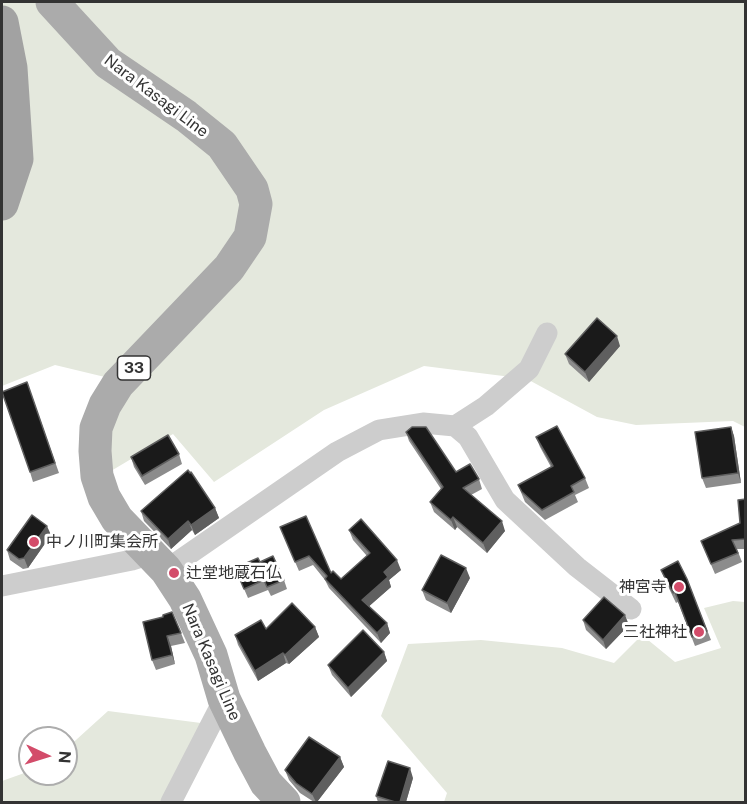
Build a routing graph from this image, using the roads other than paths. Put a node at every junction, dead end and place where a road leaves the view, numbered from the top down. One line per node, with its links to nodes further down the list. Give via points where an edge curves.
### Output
1 (52, 2): 6 (main road, Nara Kasagi Line / 33, via 108,63 222,145 252,189 256,204 250,237 229,267 118,384 96,429 97,476 104,497 117,519)
2 (2, 22): 3 (highway, via 11,68 17,159)
3 (2, 204)
4 (547, 333): 5 (street, via 529,369 486,406)
5 (455, 426): 6 (street, via 423,423 379,430); 8 (street, via 468,437 505,500 577,567)
6 (159, 562): 7 (street, via 132,561); 9 (main road, Nara Kasagi Line / 33, via 194,616)
7 (2, 586)
8 (631, 609)
9 (224, 699): 10 (main road, Nara Kasagi Line / 33); 11 (street)
10 (273, 796)
11 (171, 802)

